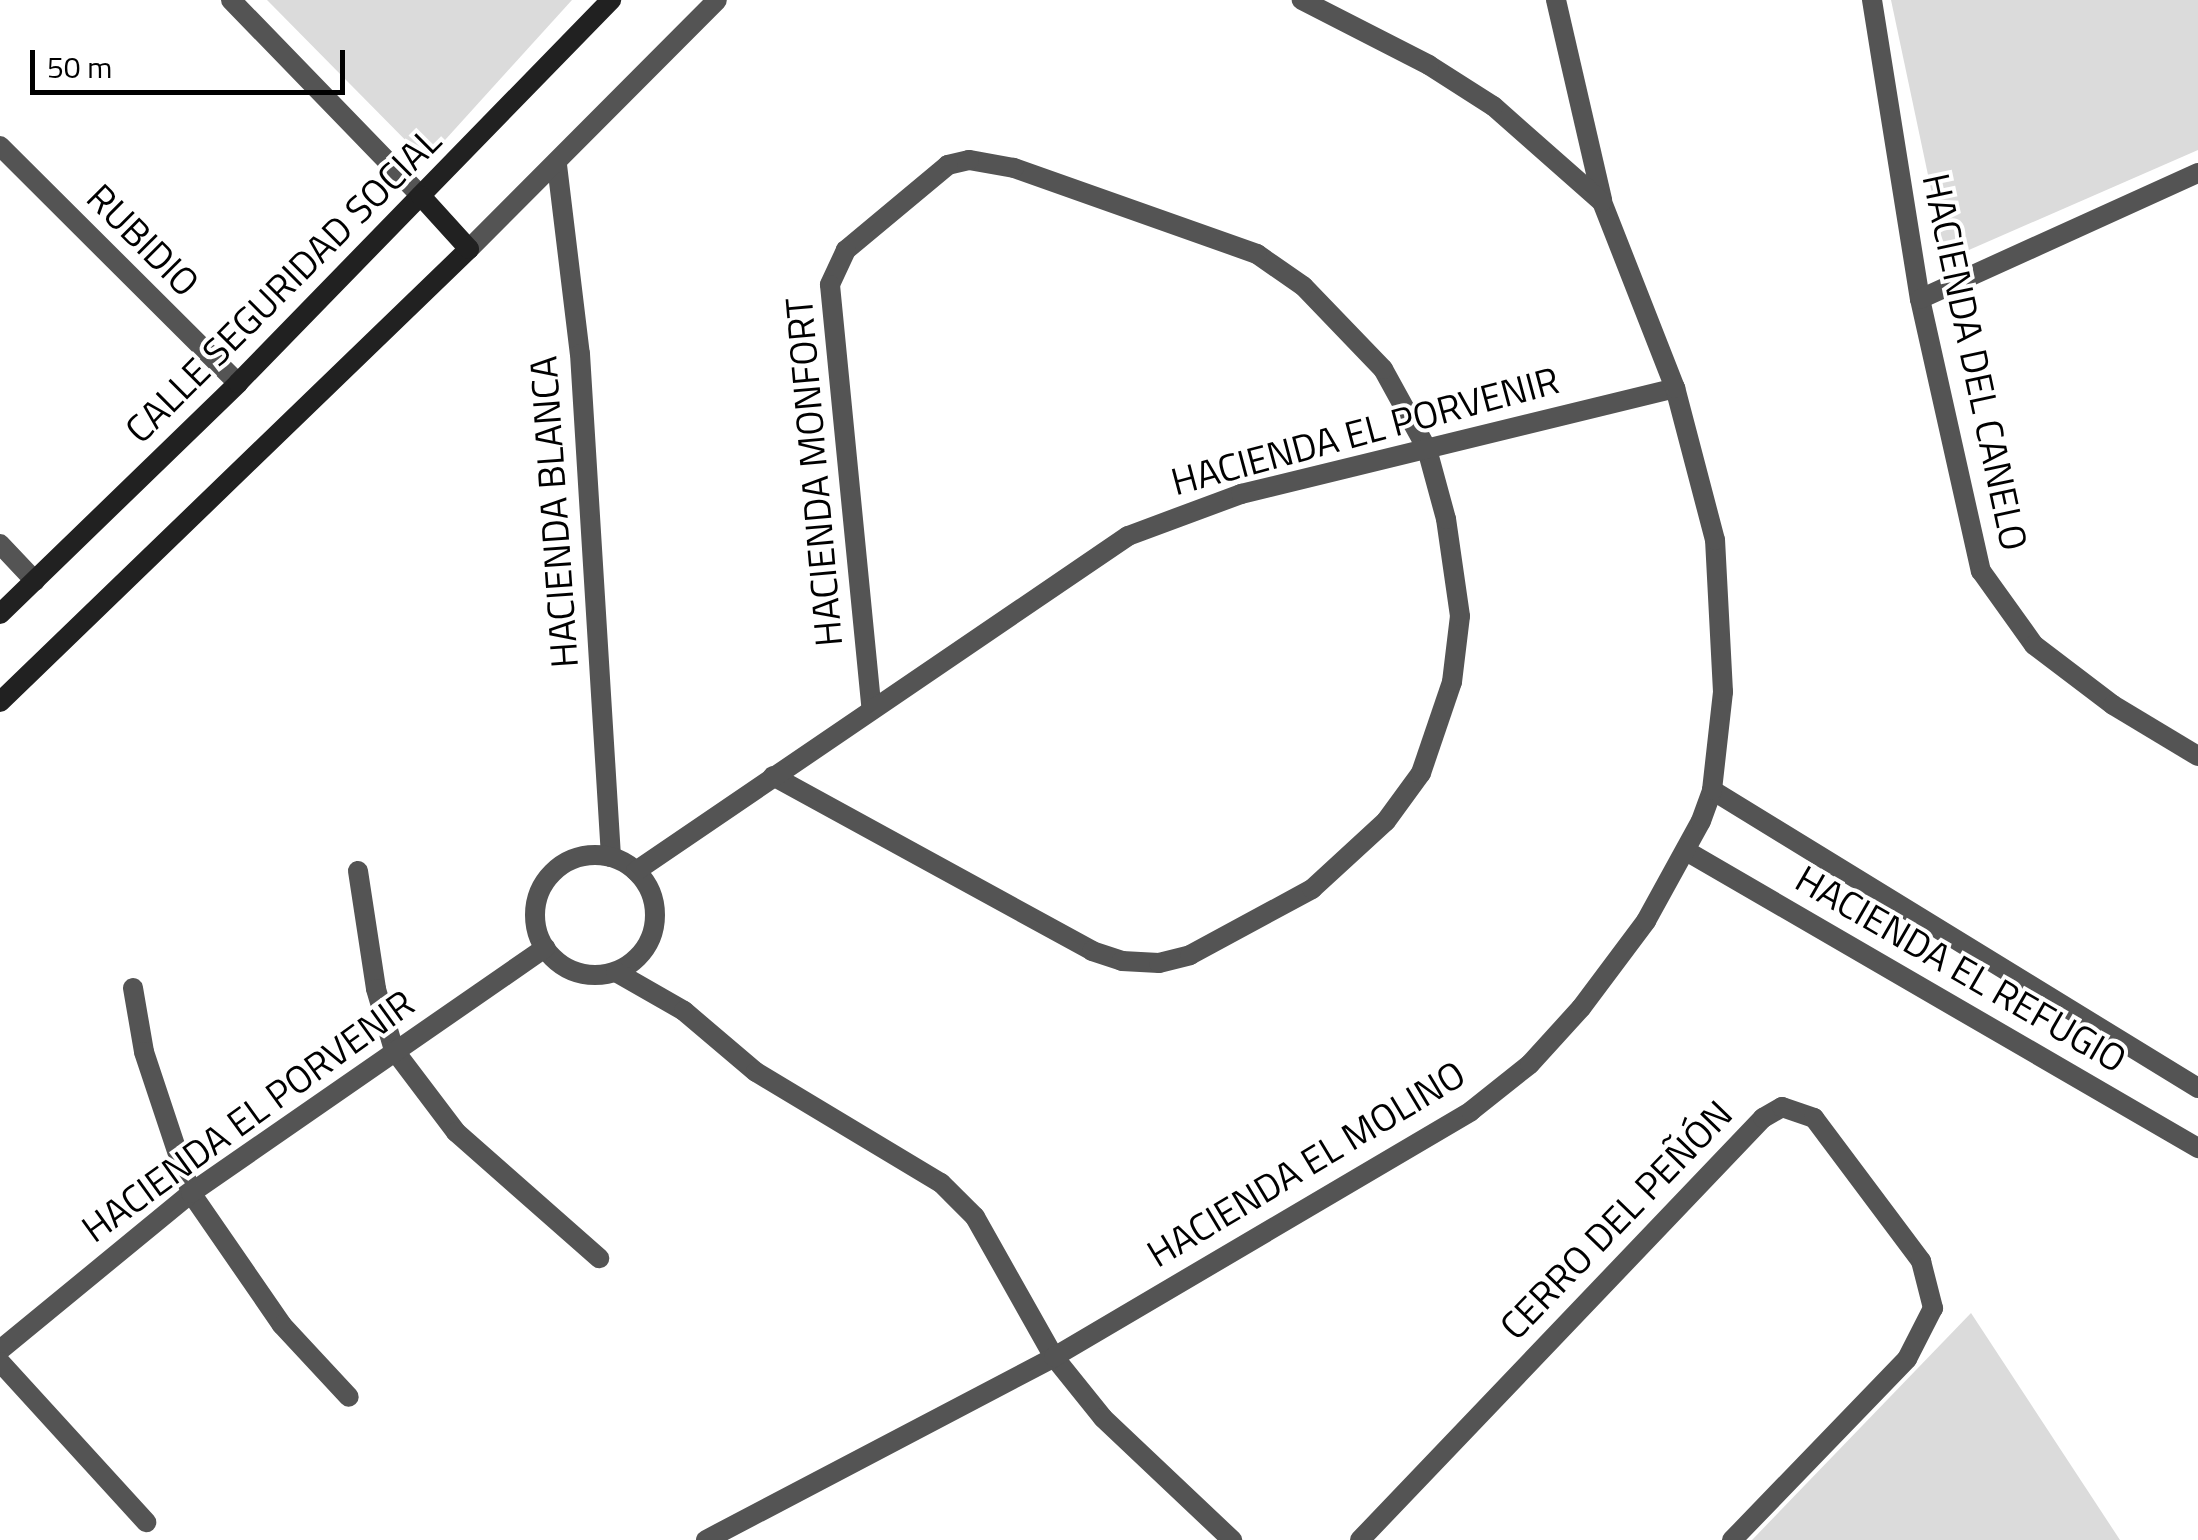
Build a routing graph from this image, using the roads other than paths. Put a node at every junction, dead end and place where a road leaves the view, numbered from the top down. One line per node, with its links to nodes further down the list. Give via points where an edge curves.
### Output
1 (231, 0): 10 (street)
2 (611, 0): 10 (street, CALLE SEGURIDAD SOCIAL)
3 (718, 0): 8 (street)
4 (1302, 0): 11 (street, HACIENDA EL MOLINO, via 1430,64 1492,106)
5 (1556, 0): 11 (street)
6 (1872, 0): 13 (street, HACIENDA DEL CANELO)
7 (0, 146): 14 (street, RUBIDIO)
8 (557, 164): 12 (street); 26 (street, HACIENDA BLANCA, via 580,354)
9 (2198, 173): 13 (street)
10 (422, 196): 12 (street); 14 (street, CALLE SEGURIDAD SOCIAL)
11 (1602, 202): 15 (street, HACIENDA EL MOLINO)
12 (470, 250): 20 (street)
13 (1920, 299): 22 (street, HACIENDA DEL CANELO, via 1981,571 2007,616 2069,674)
14 (238, 382): 18 (street, CALLE SEGURIDAD SOCIAL)
15 (1675, 388): 16 (street, HACIENDA EL PORVENIR); 24 (street, HACIENDA EL MOLINO, via 1715,540 1723,614 1724,692)
16 (1426, 449): 21 (street, HACIENDA EL PORVENIR, via 1241,494 1128,536); 21 (street, HACIENDA MONFORT, via 1383,370 1350,329 1257,254 1014,168 969,160 948,165 846,250 830,285); 23 (street, HACIENDA MONFORT, via 1456,571 1460,616 1441,730 1421,773 1350,858 1217,944 1159,964 1092,951)
17 (0, 544): 18 (street)
18 (35, 582): 19 (street, CALLE SEGURIDAD SOCIAL)
19 (0, 614)
20 (0, 702)
21 (872, 710): 23 (street, HACIENDA EL PORVENIR)
22 (2198, 756)
23 (773, 776): 28 (street, HACIENDA EL PORVENIR)
24 (1712, 790): 25 (street, HACIENDA EL MOLINO); 33 (street, HACIENDA EL REFUGIO)
25 (1688, 852): 34 (street, HACIENDA EL REFUGIO); 38 (street, HACIENDA EL MOLINO, via 1582,1008 1516,1076 1401,1155)
26 (610, 857): 28 (street); 29 (street, via 579,857 547,878 534,914)
27 (358, 871): 32 (street, via 376,990)
28 (636, 871): 30 (street, via 649,888 654,927 647,946)
29 (545, 948): 30 (street, via 578,973); 32 (street, HACIENDA EL PORVENIR)
30 (616, 972): 38 (street, via 684,1011 756,1072 941,1183 975,1217)
31 (133, 988): 35 (street, via 144,1052)
32 (394, 1050): 35 (street, HACIENDA EL PORVENIR); 36 (street, via 456,1132)
33 (2198, 1088)
34 (2198, 1148)
35 (191, 1193): 37 (street, HACIENDA EL PORVENIR); 40 (street, via 282,1325)
36 (599, 1258)
37 (0, 1350)
38 (1054, 1356): 42 (street, HACIENDA EL MOLINO); 43 (street, via 1103,1418)
39 (0, 1362): 41 (street)
40 (349, 1397)
41 (146, 1522)
42 (706, 1540)
43 (1232, 1540)
44 (1360, 1540): 45 (street, CERRO DEL PEÑÓN, via 1762,1118 1782,1108 1800,1110 1814,1118 1921,1261 1933,1308 1907,1359)
45 (1732, 1540)

